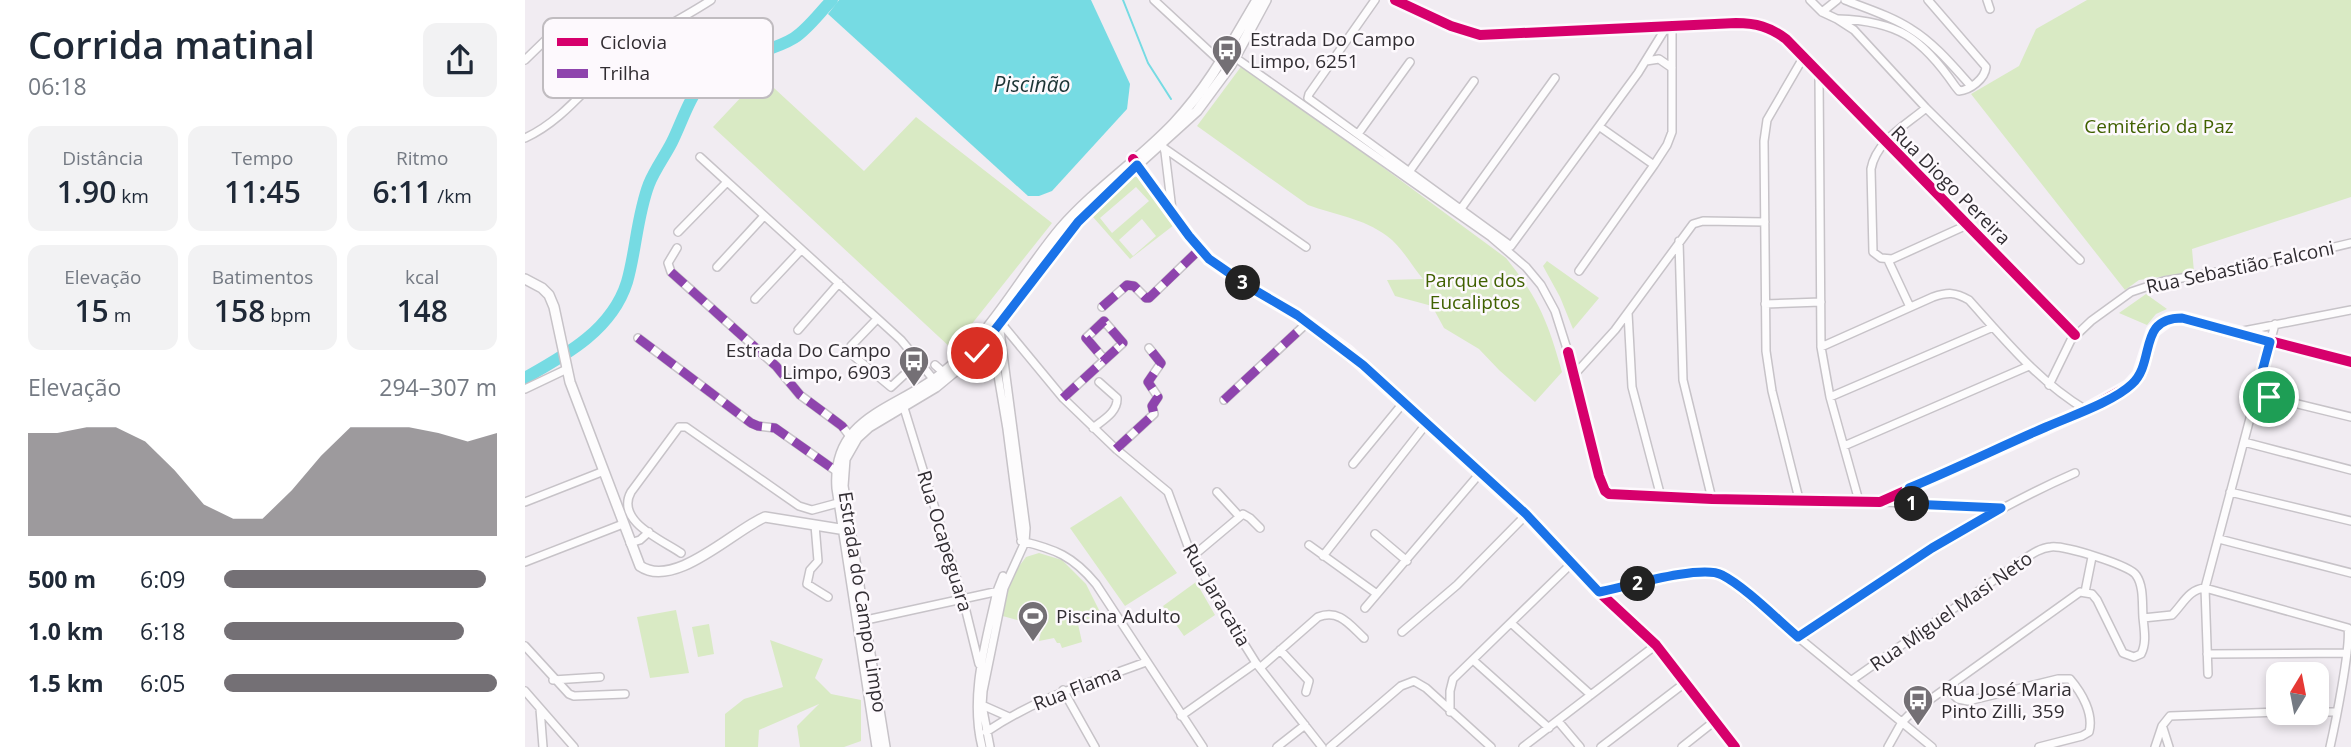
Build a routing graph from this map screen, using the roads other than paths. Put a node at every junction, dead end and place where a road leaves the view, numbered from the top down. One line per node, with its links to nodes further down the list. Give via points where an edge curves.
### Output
1 (711, 0): 14 (street)
2 (1257, 0): 25 (main road, Estrada do Campo Limpo)
3 (1266, 0): 37 (main road, Estrada do Campo Limpo, via 1223,77 1191,117)
4 (1375, 0): 34 (street, via 1308,97)
5 (1395, 0): 18 (street, via 1480,35)
6 (1810, 0): 13 (street)
7 (1837, 0): 13 (street)
8 (1845, 0): 30 (street, via 1914,31)
9 (1928, 0): 30 (street, via 1986,67 1983,77)
10 (1987, 0): 12 (street)
11 (1158, 1): 25 (street)
12 (1990, 9)
13 (1822, 12): 15 (street)
14 (681, 18)
15 (1837, 19): 30 (street, via 1864,20 1902,32 1939,62 1959,91); 32 (street, via 1873,49)
16 (1694, 25): 20 (street, Rua Diogo Pereira, via 1753,23 1778,33)
17 (1685, 26): 18 (street)
18 (1669, 27): 24 (street); 26 (street)
19 (543, 43): 21 (street)
20 (1803, 58): 27 (street, Rua Diogo Pereira); 46 (street, via 1765,130)
21 (525, 60)
22 (1240, 61): 87 (street, via 1491,237 1526,267 1555,312)
23 (1410, 62): 34 (street)
24 (1646, 62): 26 (street, via 1659,59); 33 (street)
25 (1222, 63): 37 (main road, Estrada do Campo Limpo)
26 (1672, 68): 40 (street, via 1672,131)
27 (1819, 75): 36 (street, Rua Diogo Pereira); 62 (street)
28 (1555, 78): 43 (street)
29 (1474, 81): 41 (street)
30 (1971, 86)
31 (577, 98): 35 (street)
32 (1926, 108): 36 (street); 56 (street)
33 (1600, 127): 40 (street); 43 (street, via 1512,246)
34 (1358, 134): 41 (street)
35 (525, 138)
36 (1885, 143): 47 (street, Rua Diogo Pereira); 55 (street, via 1874,156 1871,169 1872,244 1876,256)
37 (1161, 144): 39 (main road, Estrada do Campo Limpo); 44 (street); 51 (street)
38 (700, 157): 42 (street)
39 (1135, 162): 44 (street); 71 (main road, Estrada do Campo Limpo, via 1061,229)
40 (1654, 165): 58 (street)
41 (1409, 172): 43 (street)
42 (727, 182): 45 (street); 48 (street)
43 (1460, 209)
44 (1172, 210): 53 (street)
45 (764, 216): 54 (street); 57 (street)
46 (1765, 222): 49 (street, via 1697,222); 63 (street)
47 (1967, 225): 55 (street); 75 (street, Rua Diogo Pereira)
48 (678, 232)
49 (1679, 241): 67 (street); 118 (street, via 1682,380)
50 (2351, 243): 75 (street, Rua Sebastião Falconi, via 2141,287)
51 (1306, 247)
52 (677, 248): 102 (street, via 668,263 671,272 776,366 800,395)
53 (1201, 249): 64 (street, via 1149,298 1127,285); 69 (street, via 1220,268)
54 (801, 250): 60 (street); 61 (street)
55 (1888, 260): 65 (street)
56 (2080, 260)
57 (717, 267)
58 (1579, 271)
59 (525, 279): 83 (main road, via 549,295)
60 (839, 283): 68 (street); 73 (street)
61 (755, 299)
62 (1821, 302): 63 (street); 78 (street)
63 (1765, 304): 119 (street, via 1772,391)
64 (1102, 307)
65 (1910, 307): 72 (street, via 1946,292 1957,293); 78 (street)
66 (2351, 310): 70 (street)
67 (1628, 313): 87 (street); 117 (street, via 1632,387)
68 (877, 319): 81 (street); 81 (street, via 849,351 893,387)
69 (1307, 323): 95 (street); 96 (street, via 1347,351)
70 (2275, 324): 74 (street); 77 (street)
71 (996, 326): 86 (main road, Estrada do Campo Limpo); 94 (street, Rua Jaracatia); 97 (main road, Estrada do Campo Limpo, via 958,371); 127 (street); 127 (street)
72 (1993, 327): 85 (street); 93 (street)
73 (798, 330)
74 (2235, 332): 77 (street); 98 (street, via 2182,318 2168,319 2153,331 2135,382)
75 (2075, 335): 90 (street, Rua Sebastião Falconi)
76 (638, 338): 106 (street, via 751,423 775,428)
77 (2270, 342): 82 (street); 92 (street)
78 (1821, 347): 93 (street)
79 (1149, 348): 105 (street, via 1161,363 1148,382 1158,397 1152,407 1154,414)
80 (1104, 359): 80 (street, via 1123,342 1104,321 1086,338); 94 (street)
81 (922, 361): 88 (street)
82 (2351, 362)
83 (567, 365): 91 (street); 110 (main road)
84 (935, 365): 86 (street)
85 (2029, 366): 90 (street); 104 (street)
86 (943, 372): 88 (main road, Estrada do Campo Limpo)
87 (1574, 374): 117 (street, via 1605,491)
88 (934, 380): 102 (main road, Estrada do Campo Limpo)
89 (1099, 382): 101 (street, via 1118,402)
90 (2049, 385): 98 (street)
91 (525, 389)
92 (2256, 394): 99 (street); 103 (street)
93 (1830, 397): 104 (street)
94 (1063, 398): 101 (street, Rua Jaracatia)
95 (1224, 400)
96 (1404, 402): 100 (street); 108 (street)
97 (904, 408): 133 (main road, Estrada do Campo Limpo, via 863,432 845,459); 154 (street, Rua Ocapeguara)
98 (2086, 410): 114 (street)
99 (2351, 417)
100 (1427, 423): 112 (street); 142 (street)
101 (1093, 428): 105 (street, Rua Jaracatia)
102 (852, 432): 107 (main road, Estrada do Campo Limpo)
103 (2244, 442): 109 (street); 116 (street)
104 (1844, 446): 120 (street)
105 (1116, 449): 141 (street, Rua Jaracatia, via 1168,492)
106 (820, 460): 107 (street); 111 (street)
107 (838, 460): 111 (main road, Estrada do Campo Limpo)
108 (1353, 464)
109 (2351, 470)
110 (604, 471): 121 (street); 130 (main road)
111 (836, 471): 123 (main road, Estrada do Campo Limpo)
112 (1481, 472): 126 (street); 144 (street)
113 (2075, 473): 125 (street)
114 (1909, 488): 122 (street); 124 (street)
115 (1217, 492): 128 (street)
116 (2230, 492): 129 (street); 136 (street)
117 (1661, 497): 118 (street)
118 (1712, 499): 119 (street)
119 (1799, 499): 120 (street)
120 (1859, 501): 122 (street)
121 (525, 502)
122 (1880, 502): 124 (street)
123 (838, 503): 133 (main road, Estrada do Campo Limpo); 134 (street, via 812,510 799,506 682,426 627,499 631,517)
124 (1910, 504): 125 (street)
125 (2001, 508): 160 (street)
126 (1526, 514): 146 (street); 159 (street, via 1457,585)
127 (1022, 515): 137 (street)
128 (1239, 516): 132 (street, via 1247,515); 141 (street)
129 (2351, 521)
130 (623, 524): 138 (main road); 145 (street)
131 (815, 525): 133 (main road); 138 (main road, via 765,517 701,557 654,571 640,566); 153 (street, via 818,561 807,584)
132 (1260, 528)
133 (847, 530): 157 (main road, Estrada do Campo Limpo); 201 (main road, Estrada do Campo Limpo)
134 (649, 532): 138 (street); 140 (street)
135 (1375, 534): 144 (street)
136 (2219, 539): 147 (street); 148 (street)
137 (1023, 541): 149 (street); 168 (street, via 1056,550 1086,571)
138 (630, 543)
139 (1309, 545): 142 (street)
140 (681, 554)
141 (1193, 556): 169 (street, Rua Jaracatia)
142 (1323, 556): 152 (street)
143 (2092, 557): 151 (street); 156 (street, Rua Miguel Masi Neto, via 2126,567 2137,576); 174 (street, Rua Miguel Masi Neto, via 2057,546 2041,549)
144 (1407, 561): 152 (street)
145 (525, 562)
146 (1571, 564): 150 (street); 158 (street)
147 (2351, 573)
148 (2205, 588): 156 (street, via 2191,592 2172,615); 165 (street, via 2346,627); 166 (street)
149 (1000, 591): 154 (street); 170 (street)
150 (1599, 592): 160 (street, via 1712,572 1730,580); 162 (street)
151 (2085, 592): 156 (street, Rua Miguel Masi Neto, via 2097,600 2125,656 2143,652); 178 (street, via 2075,593)
152 (1377, 594): 155 (street)
153 (828, 597)
154 (963, 598): 157 (street); 170 (street, Rua Ocapeguara)
155 (1366, 608)
156 (2143, 618)
157 (866, 620): 202 (main road, Estrada do Campo Limpo)
158 (1511, 623): 167 (street); 183 (street)
159 (1402, 632)
160 (1798, 637): 174 (street)
161 (1364, 638): 164 (street, via 1340,616 1324,615)
162 (1656, 645): 175 (street); 183 (street)
163 (525, 646): 173 (street)
164 (1280, 650): 169 (street); 181 (street, via 1309,681)
165 (2347, 653): 166 (street); 176 (street)
166 (2207, 654): 171 (street)
167 (1473, 660): 186 (street, via 1451,682); 197 (street)
168 (1146, 662): 179 (street, Rua Flama); 190 (street)
169 (1258, 665): 190 (street); 195 (street, Rua Jaracatia)
170 (983, 669): 184 (street); 203 (street, via 976,702)
171 (2208, 674)
172 (600, 677): 173 (street)
173 (553, 680): 182 (street, via 574,696)
174 (1852, 680): 194 (street)
175 (1686, 682): 192 (street); 213 (street)
176 (2342, 686): 177 (street); 189 (street)
177 (2351, 686)
178 (1947, 689): 194 (street); 218 (street, via 1968,701 2070,679 2087,707 2089,732)
179 (1063, 690): 191 (street, Rua Flama); 205 (street)
180 (525, 691): 185 (street)
181 (1306, 692)
182 (625, 694)
183 (1591, 695): 193 (street)
184 (982, 705): 191 (street, Rua Flama); 198 (street)
185 (540, 708): 199 (street); 200 (street)
186 (1451, 712): 209 (street, via 1418,681 1410,681); 210 (street)
187 (2266, 712): 196 (street, via 2175,715)
188 (2329, 712): 189 (street)
189 (2337, 712): 221 (street)
190 (1181, 716): 206 (street)
191 (1009, 717): 198 (street, Rua Flama)
192 (1716, 720): 214 (street); 215 (street)
193 (1558, 721): 197 (street); 212 (street)
194 (1902, 722): 216 (street); 217 (street)
195 (1305, 725): 207 (street); 208 (street, Rua Jaracatia)
196 (2162, 726): 219 (street); 220 (street)
197 (1549, 728): 211 (street)
198 (986, 732): 204 (street)
199 (543, 747)
200 (574, 747)
201 (877, 747)
202 (885, 747)
203 (982, 747)
204 (990, 747)
205 (1095, 747)
206 (1203, 747)
207 (1276, 747)
208 (1322, 747)
209 (1330, 747)
210 (1491, 747)
211 (1523, 747)
212 (1580, 747)
213 (1601, 747)
214 (1682, 747)
215 (1735, 747)
216 (1888, 747)
217 (1932, 747)
218 (2039, 747)
219 (2155, 747)
220 (2169, 747)
221 (2330, 747)

